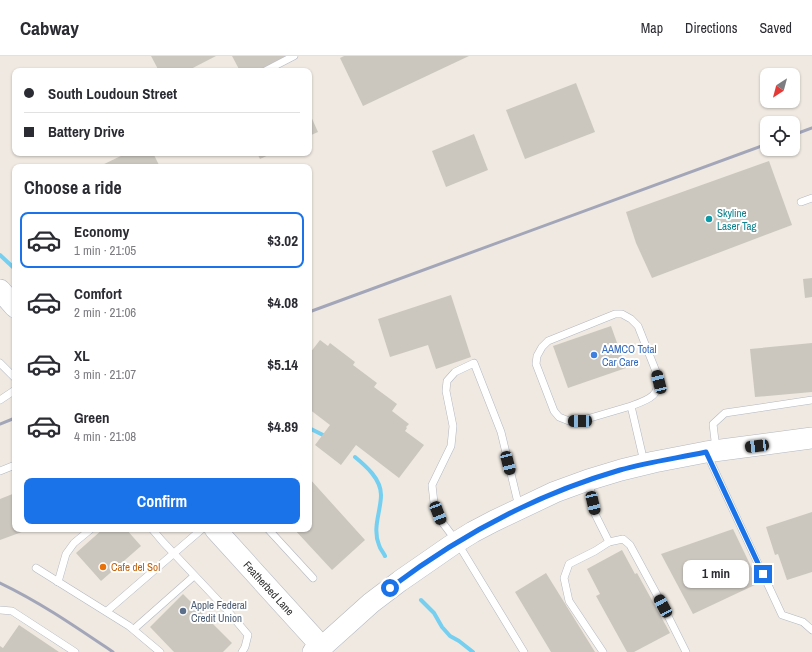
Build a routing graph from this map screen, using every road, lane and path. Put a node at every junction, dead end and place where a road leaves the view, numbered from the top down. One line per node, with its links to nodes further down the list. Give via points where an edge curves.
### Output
1 (294, 56): 2 (lane)
2 (272, 68)
3 (812, 198): 4 (lane)
4 (801, 202)
5 (0, 290): 6 (main road)
6 (12, 304)
7 (0, 363): 8 (lane)
8 (12, 375)
9 (12, 392): 10 (lane)
10 (0, 400)
11 (812, 400): 14 (lane, via 725,413 713,424)
12 (630, 406): 12 (lane, via 647,401 658,389 659,382 638,326 631,319 622,314 615,314 548,340 542,347 536,364 554,411 559,417 569,421 580,421); 15 (lane)
13 (812, 438): 14 (main road)
14 (711, 452): 15 (main road); 35 (lane, via 782,615 803,622)
15 (644, 464): 18 (main road)
16 (12, 466): 17 (lane)
17 (0, 471)
18 (588, 480): 19 (main road); 26 (lane, via 596,514)
19 (520, 509): 25 (main road); 25 (lane, via 501,432 474,363 455,372 447,381 446,391 453,426 451,446 432,485 434,504 442,522)
20 (87, 532): 31 (lane, via 66,554)
21 (155, 532): 27 (lane)
22 (199, 532): 27 (lane)
23 (218, 532): 36 (main road, Featherbed Lane)
24 (271, 532): 30 (lane)
25 (457, 542): 36 (main road, via 371,603); 40 (lane)
26 (609, 542): 41 (lane, via 569,564 564,578 569,601); 42 (lane, via 623,539 630,545)
27 (174, 554): 29 (lane); 33 (lane)
28 (36, 568): 31 (lane)
29 (194, 576): 34 (lane); 39 (lane, via 248,635)
30 (313, 578)
31 (58, 582): 33 (lane)
32 (0, 610): 37 (lane, via 12,611)
33 (107, 611): 34 (lane)
34 (134, 630): 38 (lane)
35 (812, 630)
36 (320, 651)
37 (75, 652)
38 (160, 652)
39 (242, 652)
40 (524, 652)
41 (603, 652)
42 (686, 652)

